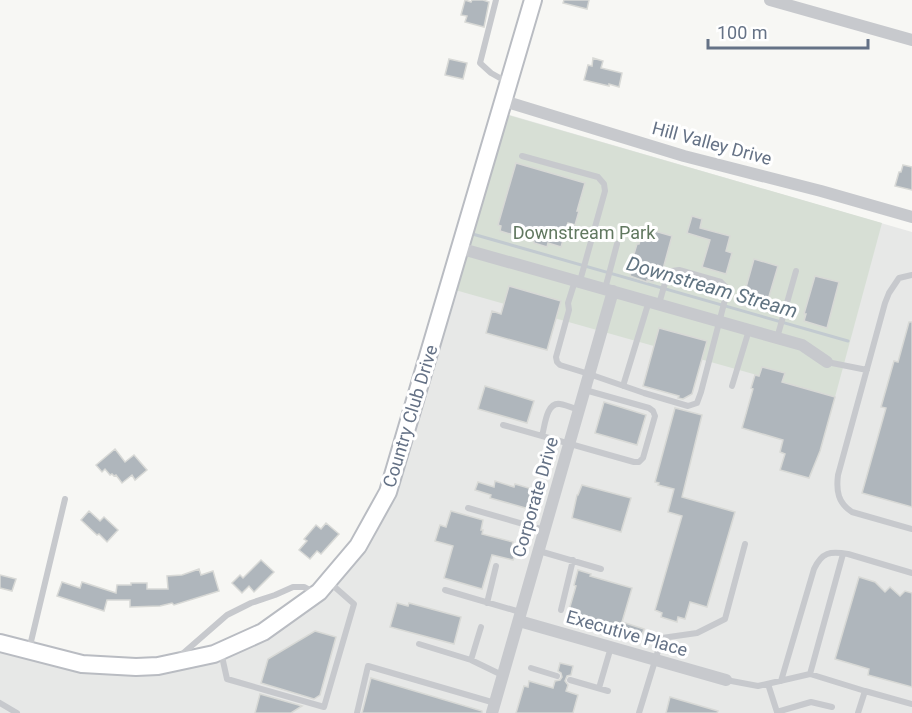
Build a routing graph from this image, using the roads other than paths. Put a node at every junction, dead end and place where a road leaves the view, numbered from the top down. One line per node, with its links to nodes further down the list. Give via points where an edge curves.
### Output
1 (496, 0): 5 (lane, via 480,63)
2 (533, 0): 5 (street, Country Club Drive)
3 (770, 0): 4 (street)
4 (912, 39)
5 (509, 84): 6 (street, Country Club Drive)
6 (504, 101): 8 (street, Hill Valley Drive, via 684,156); 10 (street, Country Club Drive)
7 (522, 156): 13 (lane, via 598,177 604,184)
8 (912, 217)
9 (617, 244): 14 (lane)
10 (459, 248): 13 (street); 40 (street, Country Club Drive, via 388,492 358,546)
11 (796, 271): 18 (lane)
12 (912, 275): 20 (lane, via 899,278 889,293)
13 (577, 281): 14 (street); 21 (lane, via 555,357 560,365)
14 (609, 290): 15 (street); 21 (street, Corporate Drive)
15 (654, 303): 16 (street); 16 (lane, via 667,276 679,270 725,286); 22 (lane)
16 (719, 321): 17 (street); 22 (lane, via 697,403 688,406)
17 (749, 330): 18 (street); 23 (lane)
18 (777, 338): 19 (street, via 802,345)
19 (827, 362): 20 (lane)
20 (867, 370): 31 (lane, via 838,475 837,492 852,512)
21 (590, 374): 22 (lane); 24 (street, Corporate Drive)
22 (623, 386)
23 (732, 386)
24 (585, 390): 25 (street, Corporate Drive); 28 (lane, via 653,411 643,458 634,462)
25 (579, 410): 27 (lane, via 554,405); 28 (street, Corporate Drive)
26 (503, 425): 27 (lane)
27 (542, 436): 28 (lane)
28 (569, 444): 32 (street, Corporate Drive)
29 (64, 499): 50 (lane)
30 (468, 508): 32 (lane)
31 (912, 529)
32 (545, 530): 34 (street, Corporate Drive)
33 (746, 544): 52 (lane, via 725,619 697,633 662,638)
34 (539, 551): 36 (lane); 45 (street, Corporate Drive)
35 (843, 554): 39 (lane); 56 (lane); 61 (lane, via 826,554 814,569)
36 (573, 561): 38 (lane); 44 (lane)
37 (496, 566): 43 (lane)
38 (601, 568)
39 (912, 573)
40 (329, 581): 42 (street, Country Club Drive); 51 (lane, via 354,604 324,707 227,679)
41 (445, 590): 43 (lane)
42 (317, 594): 51 (street, Country Club Drive, via 263,632); 54 (lane, via 304,587 293,587 251,603 227,615)
43 (487, 603): 45 (lane)
44 (561, 610)
45 (520, 617): 49 (street, Executive Place); 57 (street, Corporate Drive)
46 (481, 627): 53 (lane)
47 (0, 643): 50 (street, Country Club Drive)
48 (419, 644): 53 (lane)
49 (611, 647): 52 (street, Executive Place); 63 (lane)
50 (29, 651): 54 (street, Country Club Drive, via 82,664 136,668)
51 (221, 651): 54 (street, Country Club Drive)
52 (655, 659): 60 (street, Executive Place); 73 (lane)
53 (471, 660): 57 (lane)
54 (173, 663)
55 (531, 668): 58 (lane)
56 (810, 674): 61 (lane); 65 (lane)
57 (503, 675): 69 (street, Corporate Drive)
58 (557, 676)
59 (570, 680): 63 (lane)
60 (726, 680): 62 (lane)
61 (781, 681): 62 (lane)
62 (768, 684): 70 (lane)
63 (599, 688): 64 (lane)
64 (608, 691)
65 (865, 691): 67 (lane); 74 (lane)
66 (0, 703): 71 (lane)
67 (912, 704)
68 (831, 707): 70 (lane, via 811,702)
69 (494, 708): 72 (lane, via 368,666)
70 (776, 712)
71 (17, 713)
72 (357, 713)
73 (639, 713)
74 (858, 713)

